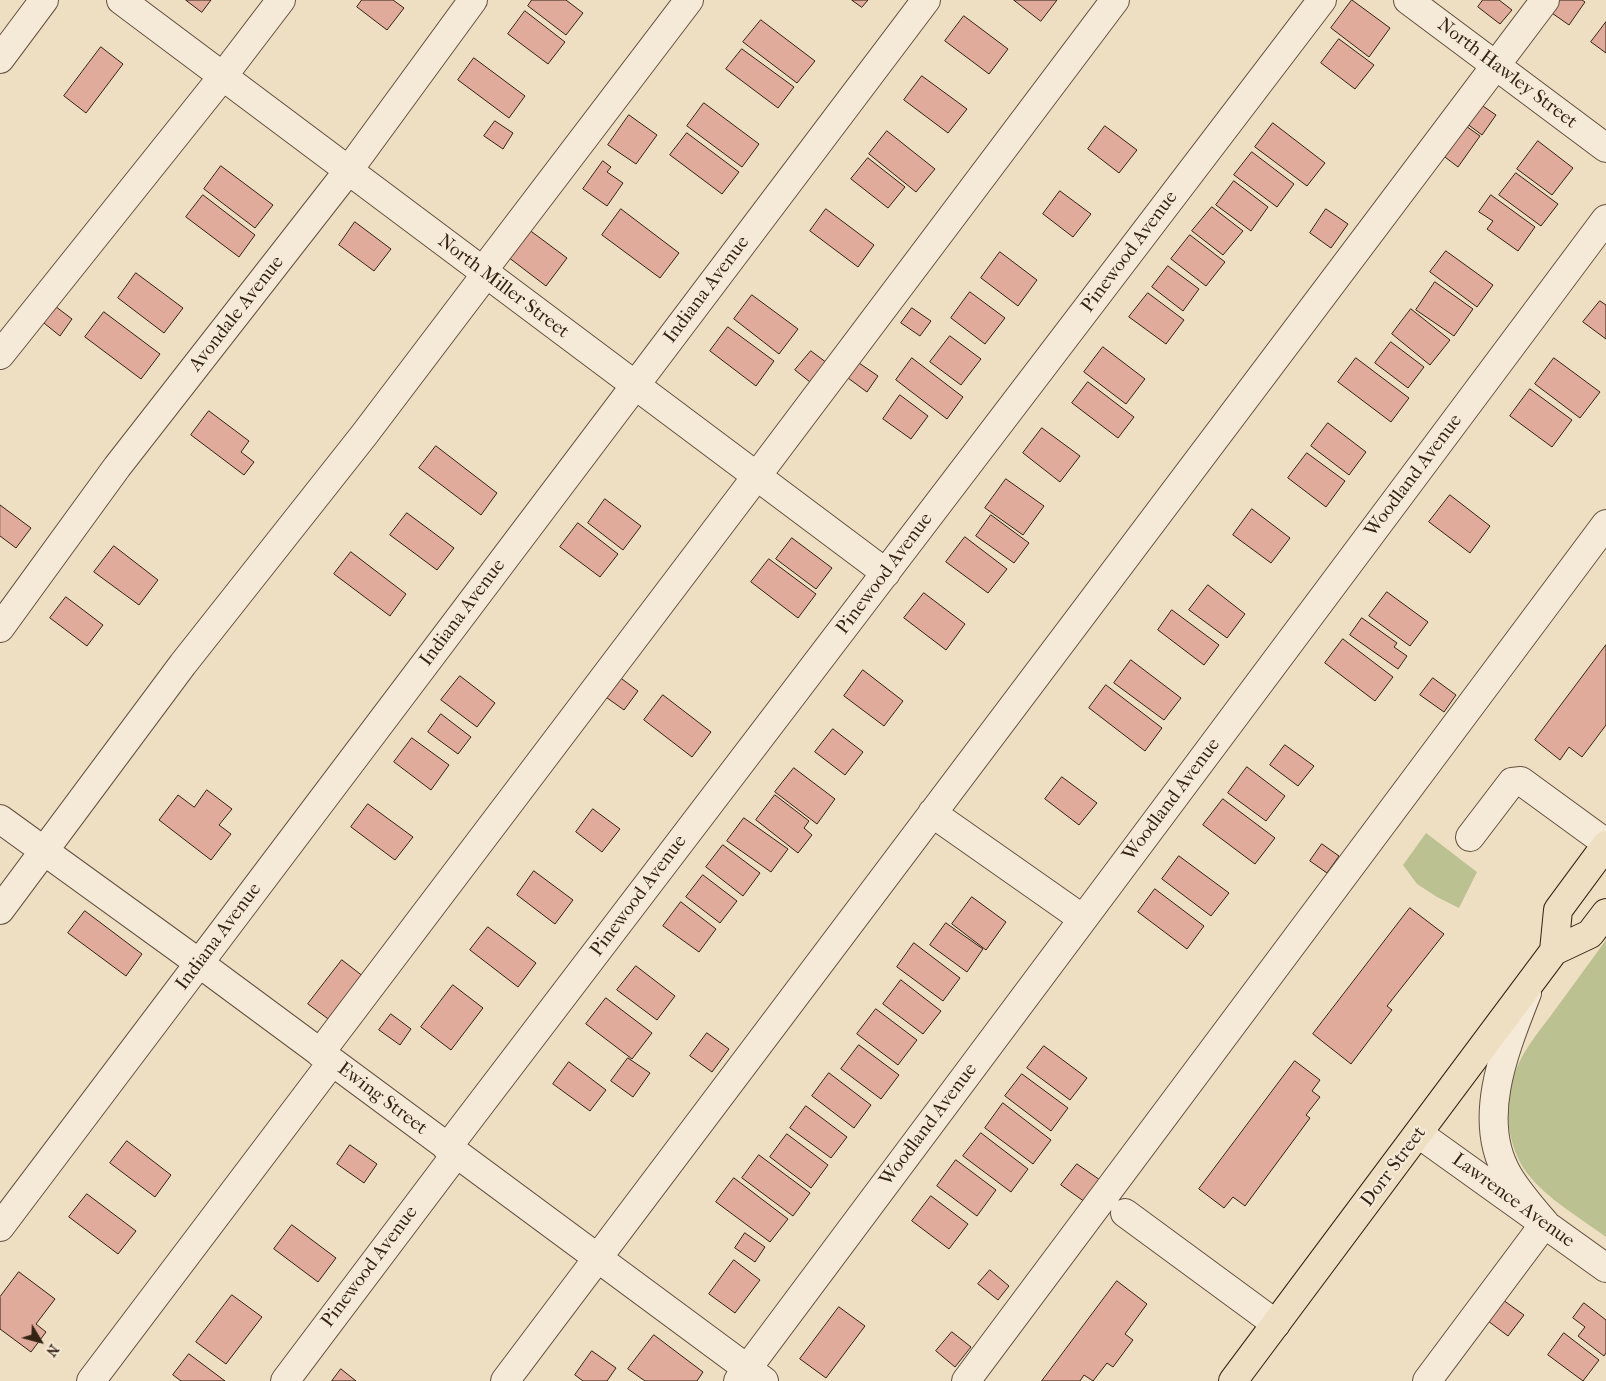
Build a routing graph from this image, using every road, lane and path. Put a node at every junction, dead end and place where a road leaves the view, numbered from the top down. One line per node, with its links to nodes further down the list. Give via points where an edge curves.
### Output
1 (44, 0): 11 (street)
2 (120, 0): 13 (street, North Miller Street)
3 (281, 0): 13 (street)
4 (473, 0): 15 (street, Avondale Avenue)
5 (689, 0): 17 (street)
6 (926, 0): 19 (street, Indiana Avenue)
7 (1115, 0): 20 (street)
8 (1322, 0): 22 (street, Pinewood Avenue)
9 (1408, 0): 12 (street, North Hawley Street)
10 (1545, 0): 12 (street)
11 (0, 59)
12 (1496, 66): 14 (street, North Hawley Street); 24 (street)
13 (223, 76): 15 (street, North Miller Street); 18 (street)
14 (1606, 148)
15 (348, 171): 17 (street, North Miller Street); 23 (street, Avondale Avenue, via 118,467)
16 (1606, 219): 31 (street, Woodland Avenue)
17 (484, 273): 19 (street, North Miller Street); 28 (street, via 364,435 183,664)
18 (0, 355)
19 (635, 386): 20 (street, North Miller Street); 33 (street, Indiana Avenue)
20 (756, 478): 22 (street, North Miller Street); 35 (street)
21 (1606, 524): 48 (street)
22 (886, 573): 37 (street, Pinewood Avenue)
23 (0, 628)
24 (932, 813): 31 (street); 41 (street)
25 (0, 818): 28 (street, Ewing Street)
26 (1470, 837): 27 (street, via 1512,782 1521,781)
27 (1606, 844): 32 (main road, Dorr Street, via 1558,910)
28 (44, 852): 29 (street); 33 (street, Ewing Street)
29 (0, 910)
30 (1606, 913): 32 (main road, via 1590,934)
31 (1083, 919): 44 (street, Woodland Avenue)
32 (1554, 951): 34 (main road, Dorr Street)
33 (199, 963): 35 (street, Ewing Street); 40 (street, Indiana Avenue)
34 (1532, 983): 36 (main road, Dorr Street); 39 (street, via 1508,1042 1494,1107 1496,1138 1507,1174)
35 (326, 1057): 37 (street, Ewing Street); 45 (street)
36 (1419, 1134): 39 (street, Lawrence Avenue); 43 (main road, Dorr Street)
37 (451, 1151): 41 (street, Ewing Street); 46 (street, Pinewood Avenue)
38 (1126, 1214): 43 (street)
39 (1545, 1223): 42 (street, Lawrence Avenue); 50 (street)
40 (0, 1226)
41 (596, 1258): 44 (street, Ewing Street); 47 (street)
42 (1606, 1268)
43 (1276, 1324): 49 (main road, Dorr Street)
44 (749, 1377)
45 (91, 1381)
46 (285, 1381)
47 (505, 1381)
48 (966, 1381)
49 (1233, 1381)
50 (1427, 1381)

